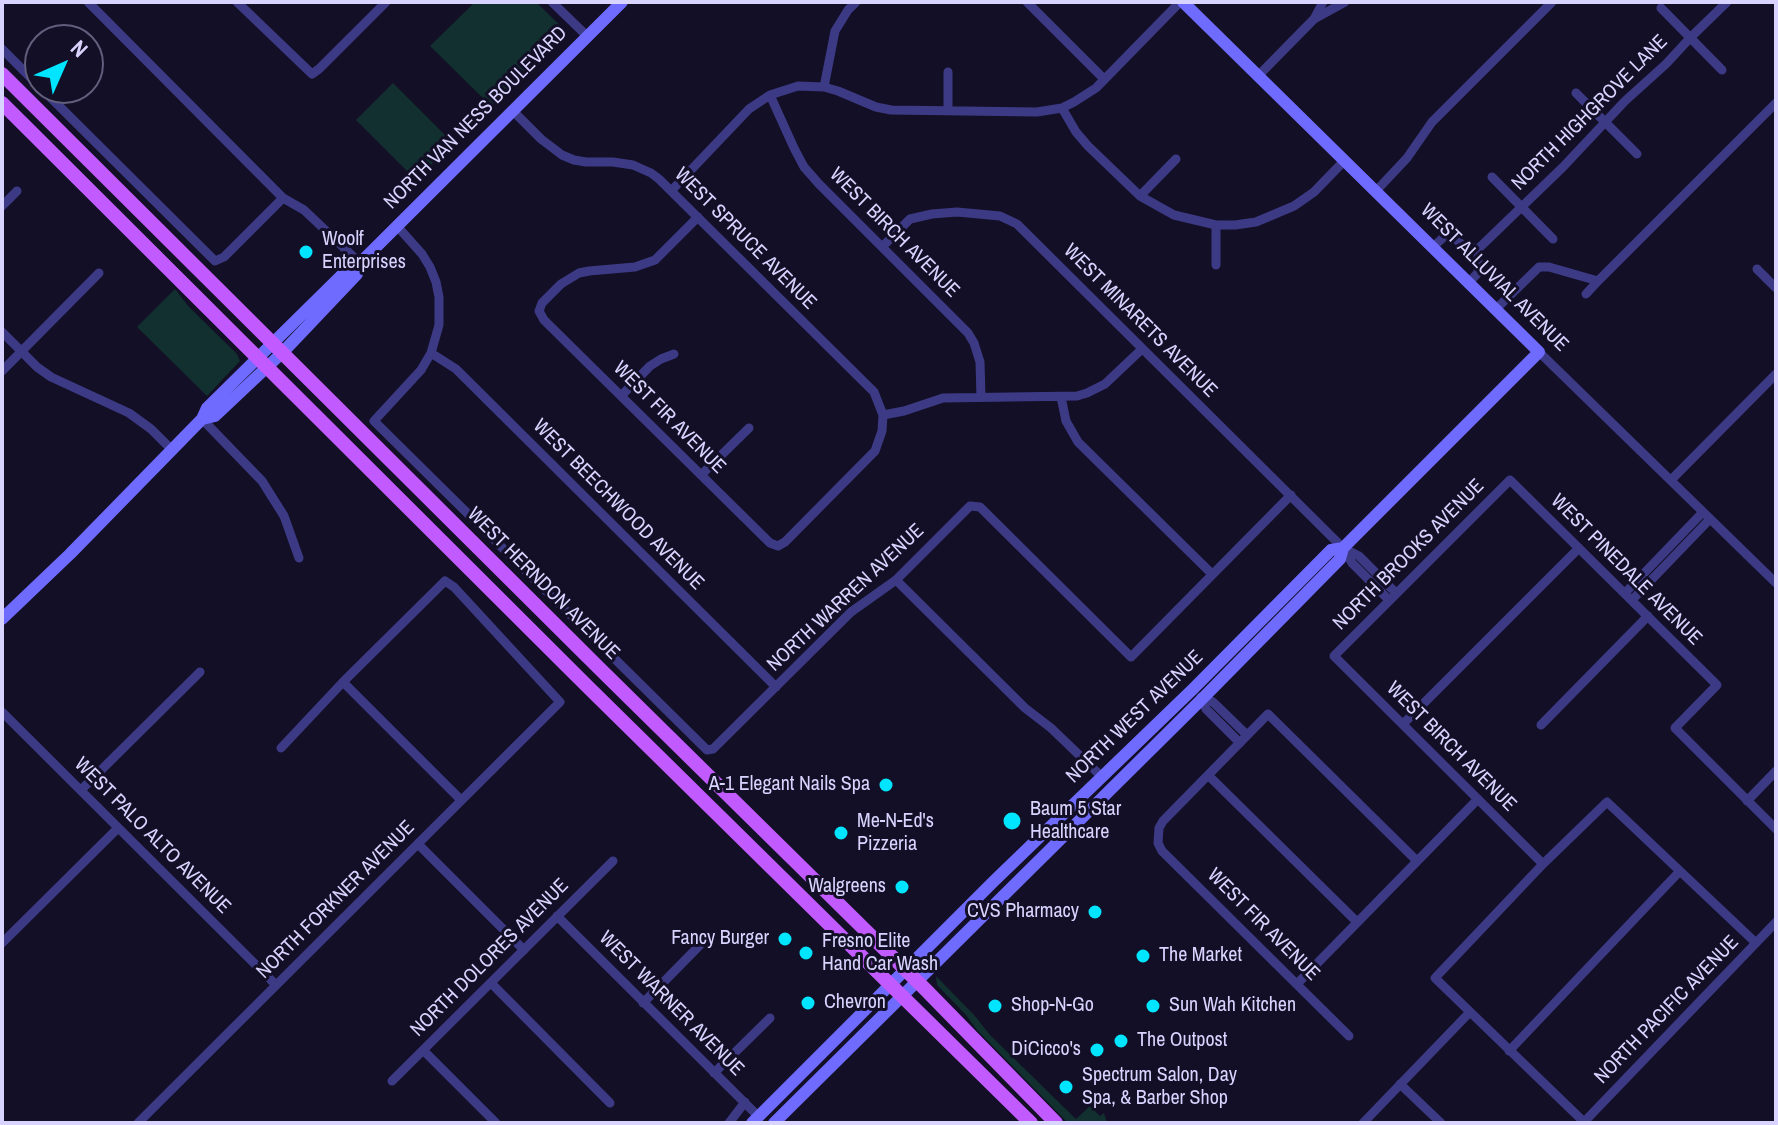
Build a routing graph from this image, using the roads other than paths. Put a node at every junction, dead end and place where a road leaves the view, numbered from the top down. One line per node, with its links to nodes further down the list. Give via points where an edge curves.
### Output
1 (88, 2): 42 (street)
2 (237, 2): 3 (street, via 312,74)
3 (386, 2)
4 (552, 2): 15 (street)
5 (622, 2): 15 (street, NORTH VAN NESS BOULEVARD)
6 (856, 2): 24 (street, via 835,31)
7 (1027, 2): 23 (street)
8 (1182, 2): 22 (street, WEST ALLUVIAL AVENUE); 23 (street)
9 (1323, 2): 14 (street)
10 (1345, 2): 14 (street)
11 (1552, 2): 40 (street, via 1432,122)
12 (1727, 2): 16 (street, NORTH HIGHGROVE LANE)
13 (1661, 8): 16 (street)
14 (1314, 19): 22 (street)
15 (587, 36): 31 (street, NORTH VAN NESS BOULEVARD)
16 (1690, 38): 19 (street); 33 (street, NORTH HIGHGROVE LANE)
17 (2, 49): 18 (street)
18 (24, 70)
19 (1722, 70)
20 (948, 72): 32 (street)
21 (2, 74): 62 (main road, WEST HERNDON AVENUE)
22 (1259, 75): 36 (street, WEST ALLUVIAL AVENUE)
23 (1104, 79): 30 (street)
24 (824, 87): 26 (street, via 798,86); 32 (street, via 891,110)
25 (1576, 93): 33 (street)
26 (770, 95): 39 (street, via 749,109); 49 (street, WEST BIRCH AVENUE, via 804,167)
27 (2, 103): 68 (main road, WEST HERNDON AVENUE)
28 (1776, 103): 56 (street)
29 (58, 104): 42 (street, via 215,261)
30 (1062, 108): 32 (street); 41 (street, via 1088,146)
31 (512, 110): 39 (street, WEST SPRUCE AVENUE, via 562,155 633,165); 47 (street, NORTH VAN NESS BOULEVARD)
32 (948, 110)
33 (1605, 122): 34 (street); 44 (street, NORTH HIGHGROVE LANE)
34 (1637, 154)
35 (1176, 159): 41 (street)
36 (1345, 160): 40 (street, WEST ALLUVIAL AVENUE); 46 (street, via 1294,206 1256,222)
37 (1492, 177): 44 (street)
38 (17, 191): 43 (street)
39 (671, 191): 45 (street, WEST SPRUCE AVENUE)
40 (1376, 191): 50 (street, WEST ALLUVIAL AVENUE)
41 (1140, 196): 46 (street, via 1174,215)
42 (283, 198): 52 (street, via 304,210)
43 (2, 206)
44 (1521, 207): 48 (street); 51 (street, NORTH HIGHGROVE LANE)
45 (698, 217): 71 (street, WEST FIR AVENUE, via 655,260 579,273 542,303 544,320); 74 (street, WEST SPRUCE AVENUE, via 874,392)
46 (1216, 225): 53 (street)
47 (397, 226): 52 (street, NORTH VAN NESS BOULEVARD); 66 (street, via 422,254 436,282 440,311)
48 (1553, 239)
49 (882, 247): 63 (street, WEST MINARETS AVENUE, via 910,219 957,212 1000,216 1017,224); 72 (street, WEST BIRCH AVENUE, via 968,333 980,362)
50 (1433, 247): 51 (street, via 1446,235); 57 (street, WEST ALLUVIAL AVENUE)
51 (1478, 249): 57 (street, via 1478,273)
52 (360, 263): 62 (street, NORTH VAN NESS BOULEVARD, via 350,267)
53 (1216, 265)
54 (1757, 269): 58 (street)
55 (99, 273): 64 (street)
56 (1598, 281): 59 (street); 60 (street, via 1539,267)
57 (1469, 282): 60 (street, WEST ALLUVIAL AVENUE)
58 (1776, 288)
59 (1586, 294)
60 (1496, 309): 65 (street, WEST ALLUVIAL AVENUE)
61 (2, 332): 64 (street)
62 (278, 347): 68 (street, NORTH VAN NESS BOULEVARD); 126 (main road, WEST HERNDON AVENUE)
63 (1142, 349): 73 (street, via 1098,388); 81 (street, WEST MINARETS AVENUE)
64 (21, 351): 69 (street); 77 (street, via 51,377 140,420)
65 (1539, 352): 80 (street, WEST ALLUVIAL AVENUE); 83 (street, NORTH WEST AVENUE)
66 (431, 353): 96 (street, WEST BEECHWOOD AVENUE, via 456,369); 96 (street, NORTH WARREN AVENUE, via 374,421 707,750)
67 (674, 354): 71 (street, via 650,366)
68 (263, 362): 75 (street, NORTH VAN NESS BOULEVARD, via 207,408); 131 (main road, WEST HERNDON AVENUE)
69 (2, 371)
70 (1776, 374): 80 (street)
71 (621, 396): 78 (street, WEST FIR AVENUE)
72 (981, 397): 73 (street); 74 (street, via 943,398)
73 (1061, 397): 86 (street, via 1078,442)
74 (883, 415): 78 (street, WEST FIR AVENUE, via 879,442 869,459 778,546)
75 (202, 419): 77 (street, NORTH VAN NESS BOULEVARD); 85 (street, via 262,481 284,516)
76 (749, 428): 78 (street)
77 (172, 450): 92 (street, NORTH VAN NESS BOULEVARD)
78 (701, 475)
79 (1510, 480): 84 (street, WEST PINEDALE AVENUE); 89 (street, NORTH BROOKS AVENUE)
80 (1671, 480): 82 (street, WEST ALLUVIAL AVENUE)
81 (1291, 495): 83 (street, WEST MINARETS AVENUE); 86 (street)
82 (1707, 516): 88 (street, WEST ALLUVIAL AVENUE); 90 (street)
83 (1343, 548): 89 (street, WEST MINARETS AVENUE, via 1359,556); 97 (street, NORTH WEST AVENUE, via 1331,550); 98 (street, NORTH WEST AVENUE, via 1340,559)
84 (1579, 548): 90 (street, WEST PINEDALE AVENUE); 100 (street)
85 (299, 558)
86 (1212, 574): 87 (street, NORTH WARREN AVENUE, via 1131,657 980,507 970,506)
87 (896, 580): 96 (street, NORTH WARREN AVENUE, via 851,612); 106 (street)
88 (1776, 583)
89 (1393, 596): 93 (street, NORTH BROOKS AVENUE)
90 (1628, 596): 91 (street, WEST PINEDALE AVENUE)
91 (1648, 616): 101 (street); 110 (street, WEST PINEDALE AVENUE, via 1717,685 1675,728)
92 (2, 619)
93 (1334, 656): 100 (street, WEST BIRCH AVENUE)
94 (200, 672): 107 (street)
95 (343, 682): 103 (street); 109 (street); 109 (street, NORTH FORKNER AVENUE, via 445,581 454,587 560,702)
96 (776, 687)
97 (1193, 689): 98 (street); 106 (street, NORTH WEST AVENUE)
98 (1203, 698): 102 (street, via 1213,702); 113 (street, NORTH WEST AVENUE)
99 (2, 712): 107 (street, WEST PALO ALTO AVENUE)
100 (1403, 724): 108 (street, WEST BIRCH AVENUE)
101 (1541, 725)
102 (1243, 739): 105 (street); 116 (street, via 1268,714)
103 (281, 748)
104 (1776, 771): 110 (street)
105 (1208, 775): 120 (street); 129 (street, WEST FIR AVENUE, via 1163,821 1158,843)
106 (1102, 777): 113 (street, via 1104,784 1067,823); 126 (street, NORTH WEST AVENUE)
107 (81, 790): 111 (street, WEST PALO ALTO AVENUE)
108 (1478, 799): 116 (street); 117 (street, WEST BIRCH AVENUE)
109 (461, 800): 114 (street, NORTH FORKNER AVENUE)
110 (1747, 801): 112 (street)
111 (118, 828): 122 (street); 130 (street, WEST PALO ALTO AVENUE)
112 (1776, 829)
113 (1067, 832): 127 (street, NORTH WEST AVENUE)
114 (418, 844): 125 (street); 130 (street, NORTH FORKNER AVENUE)
115 (613, 861): 119 (street, NORTH DOLORES AVENUE)
116 (1417, 861): 120 (street)
117 (1543, 864): 118 (street, via 1607,802); 134 (street, via 1435,978)
118 (1680, 871): 123 (street); 139 (street)
119 (557, 916): 125 (street, NORTH DOLORES AVENUE); 133 (street, WEST WARNER AVENUE)
120 (1357, 922): 129 (street)
121 (1776, 922): 123 (street, NORTH PACIFIC AVENUE)
122 (2, 943)
123 (1756, 943): 148 (street, NORTH PACIFIC AVENUE)
124 (700, 945): 133 (street)
125 (524, 950): 128 (street, NORTH DOLORES AVENUE)
126 (906, 971): 127 (main road, WEST HERNDON AVENUE); 131 (street, NORTH WEST AVENUE)
127 (917, 982): 132 (street, NORTH WEST AVENUE); 154 (main road, WEST HERNDON AVENUE)
128 (491, 983): 138 (street, NORTH DOLORES AVENUE); 145 (street)
129 (1297, 984): 136 (street, WEST FIR AVENUE)
130 (276, 985): 149 (street, NORTH FORKNER AVENUE)
131 (891, 985): 132 (main road, WEST HERNDON AVENUE); 137 (street, NORTH WEST AVENUE)
132 (902, 996): 146 (street, NORTH WEST AVENUE); 153 (main road, WEST HERNDON AVENUE)
133 (643, 1003): 140 (street, WEST WARNER AVENUE)
134 (1470, 1012): 139 (street); 143 (street)
135 (770, 1018): 140 (street)
136 (1349, 1036)
137 (828, 1047): 141 (street, NORTH WEST AVENUE); 146 (street, via 827,1057)
138 (423, 1050): 142 (street, NORTH DOLORES AVENUE); 150 (street)
139 (1509, 1051): 148 (street)
140 (714, 1073): 144 (street, WEST WARNER AVENUE)
141 (797, 1078): 147 (street, NORTH WEST AVENUE); 152 (street, via 771,1116)
142 (392, 1081)
143 (1400, 1084): 155 (street); 156 (street)
144 (745, 1102): 147 (street, WEST WARNER AVENUE); 151 (street)
145 (610, 1103)
146 (794, 1103): 152 (street, NORTH WEST AVENUE)
147 (757, 1121)
148 (1584, 1122)
149 (138, 1123)
150 (496, 1123)
151 (729, 1123)
152 (773, 1123)
153 (1031, 1123)
154 (1056, 1123)
155 (1363, 1123)
156 (1441, 1123)

